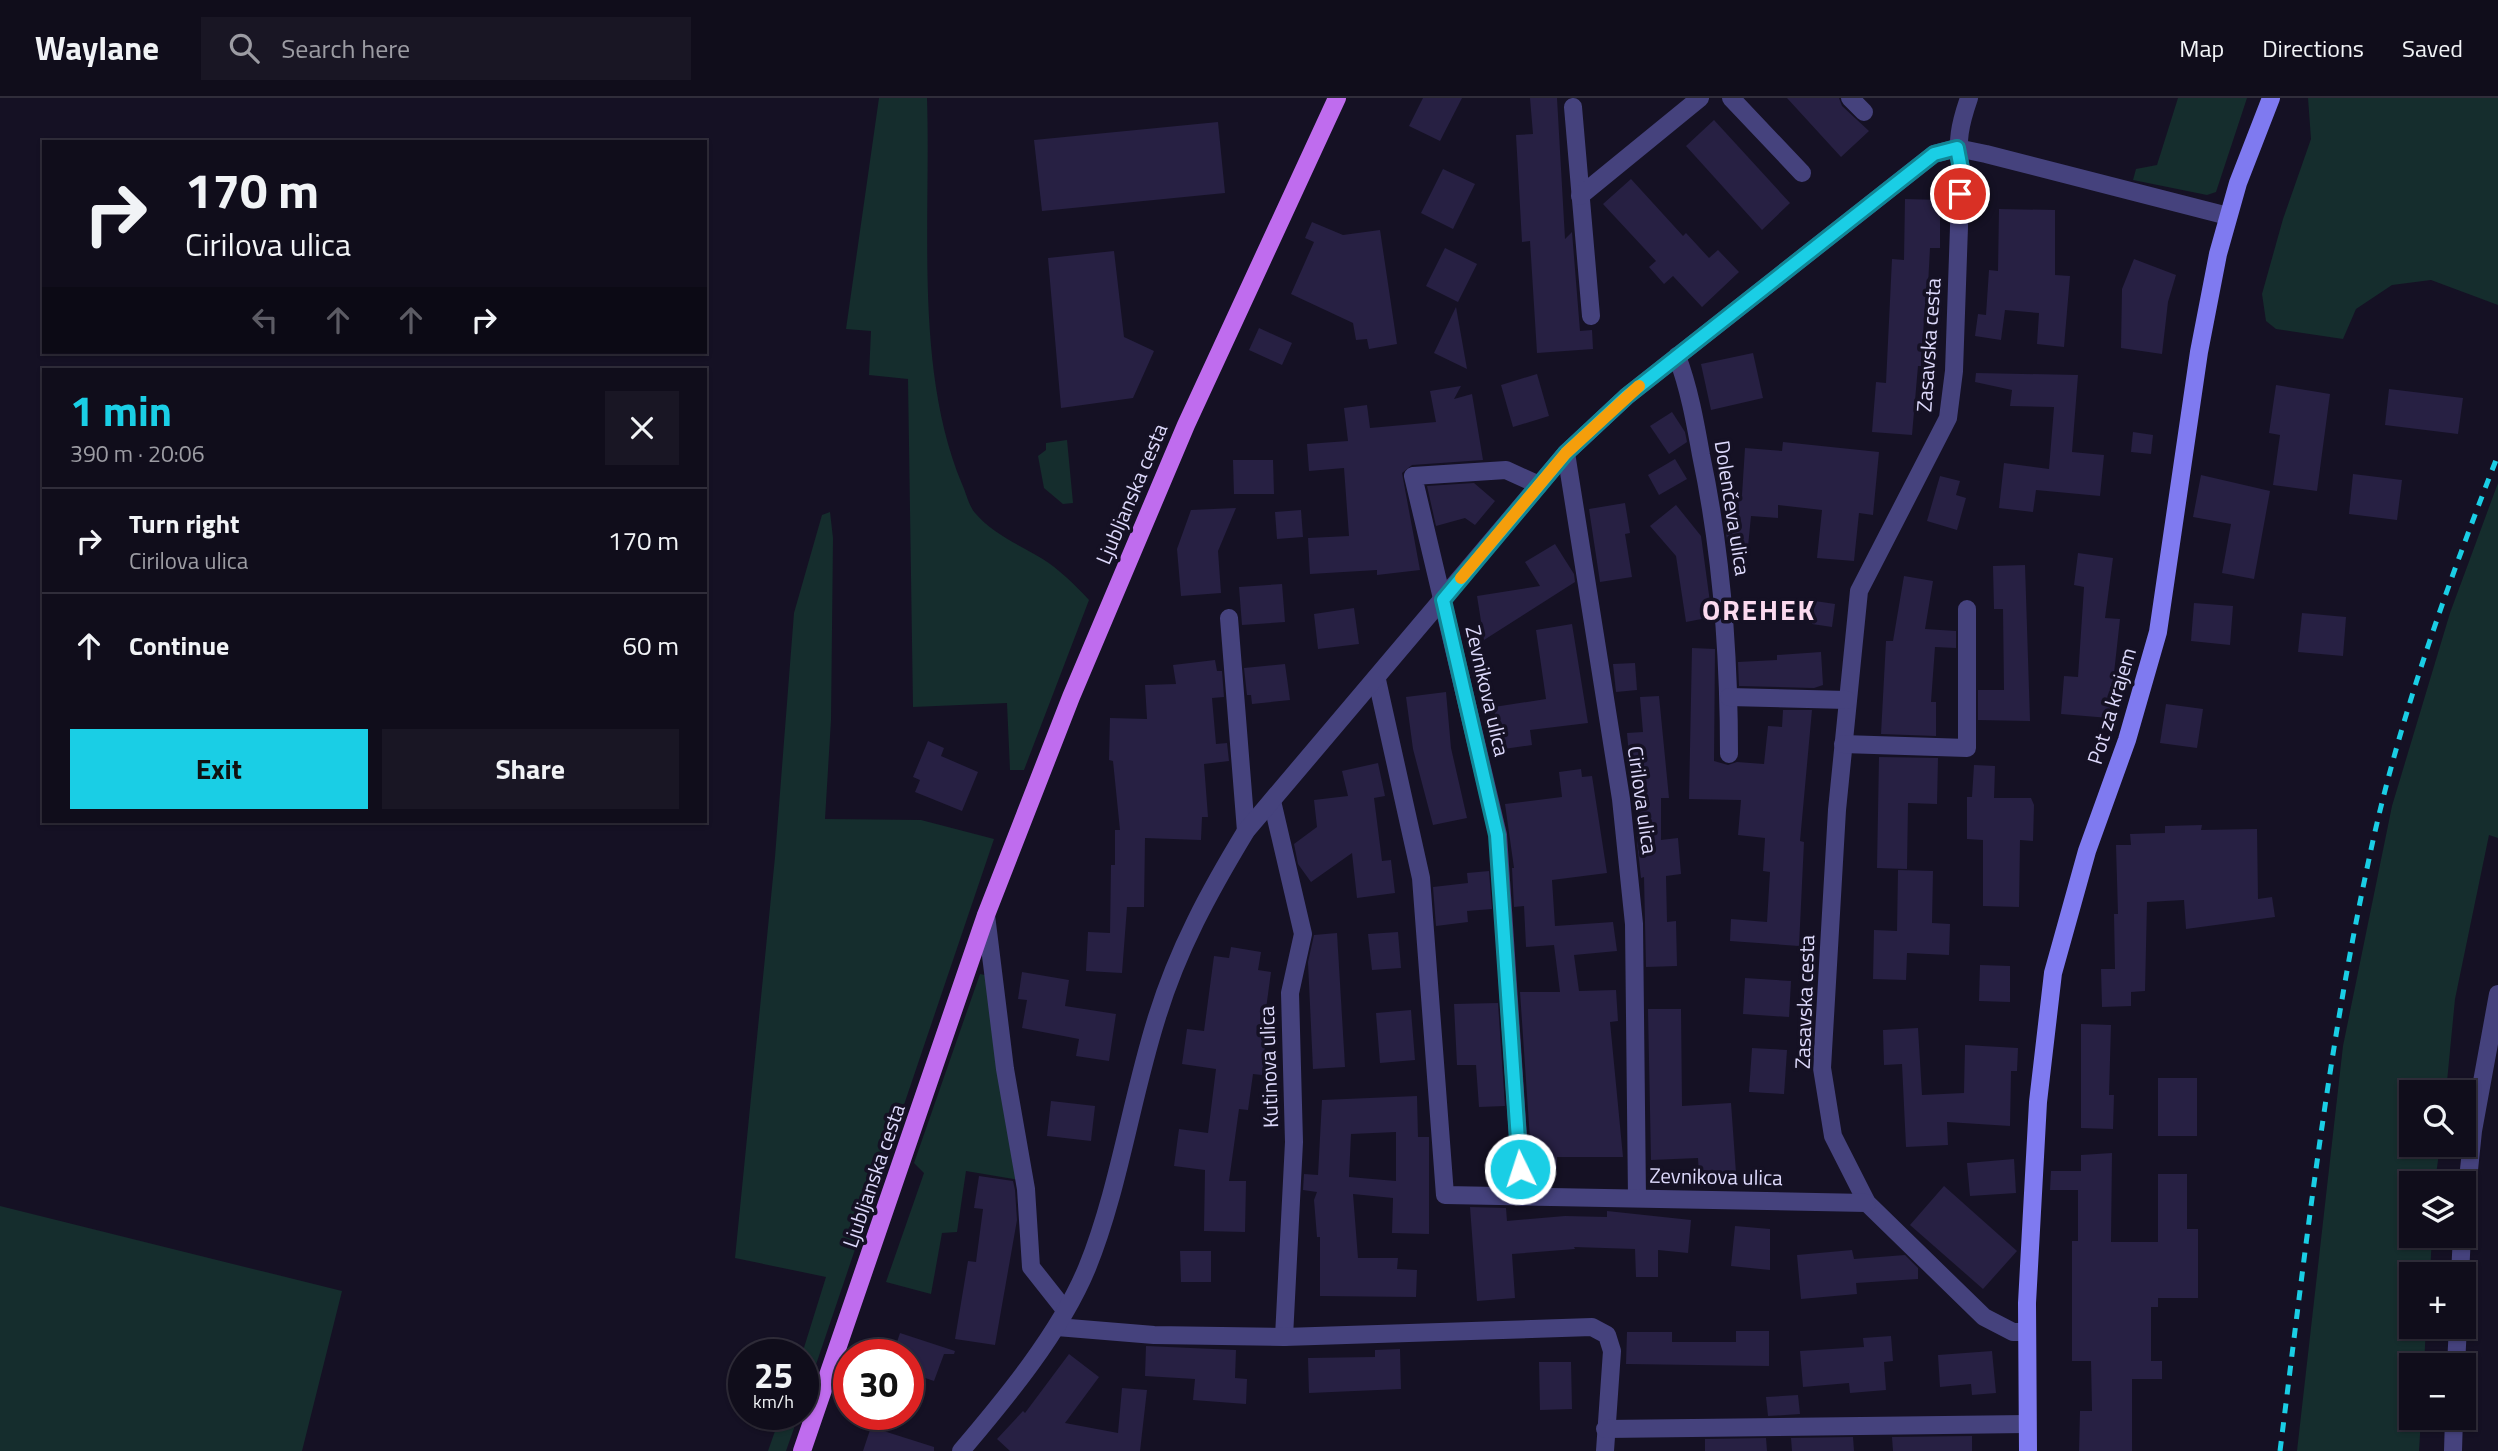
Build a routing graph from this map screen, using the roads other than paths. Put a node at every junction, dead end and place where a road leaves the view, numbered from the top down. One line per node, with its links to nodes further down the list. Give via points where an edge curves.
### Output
1 (1337, 98): 28 (main road, Ljubljanska cesta, via 1143,523)
2 (1700, 98): 8 (street)
3 (1731, 98): 11 (street)
4 (1850, 98): 9 (street)
5 (1969, 98): 10 (street, Zasavska cesta)
6 (2271, 98): 13 (street, Pot za krajem)
7 (1573, 107): 12 (street)
8 (1678, 107): 12 (street)
9 (1864, 112)
10 (1957, 148): 13 (street); 15 (street, via 1934,154); 23 (street, Zasavska cesta, via 1961,169 1954,371 1948,418 1859,591)
11 (1802, 173)
12 (1580, 196): 14 (street)
13 (2228, 216): 36 (street, Pot za krajem, via 2199,352 2158,632 2053,973 2038,1102)
14 (1591, 316)
15 (1677, 356): 16 (street); 22 (street, Dolenčeva ulica, via 1687,383 1716,524)
16 (1566, 453): 17 (street); 32 (street, Cirilova ulica, via 1620,799 1634,924)
17 (1539, 485): 18 (street); 18 (street, via 1506,470 1413,476)
18 (1443, 600): 21 (street, Zevnikova ulica); 31 (street, Zevnikova ulica, via 1497,835)
19 (1967, 609): 24 (street, via 1967,748)
20 (1229, 618): 27 (street)
21 (1377, 680): 26 (street); 31 (street, Zevnikova ulica, via 1421,878 1445,1195)
22 (1729, 697): 23 (street); 25 (street, Dolenčeva ulica)
23 (1847, 700): 24 (street, Zasavska cesta)
24 (1843, 744): 33 (street, Zasavska cesta, via 1822,1068 1833,1136)
25 (1728, 754)
26 (1272, 801): 27 (street); 37 (street, Kutinova ulica, via 1303,934 1290,993 1294,1142)
27 (1246, 831): 34 (street, via 1190,928 1157,1017 1087,1268)
28 (986, 915): 34 (street, Ljubljanska cesta, via 1026,1189 1031,1267); 41 (main road, Ljubljanska cesta)
29 (2498, 994): 30 (street)
30 (2469, 1171)
31 (1522, 1197): 32 (street, Zevnikova ulica)
32 (1637, 1198): 33 (street, Zevnikova ulica)
33 (1867, 1203): 36 (street, Zasavska cesta, via 1984,1317 2013,1332)
34 (1065, 1310): 35 (street)
35 (1057, 1327): 37 (street, via 1154,1335); 42 (street)
36 (2027, 1332): 38 (street)
37 (1284, 1337): 39 (street, via 1591,1327 1607,1335 1612,1351)
38 (2027, 1424): 39 (street); 44 (street)
39 (1605, 1429): 43 (street)
40 (2454, 1430): 45 (street)
41 (802, 1451)
42 (961, 1451)
43 (1605, 1451)
44 (2028, 1451)
45 (2453, 1451)

